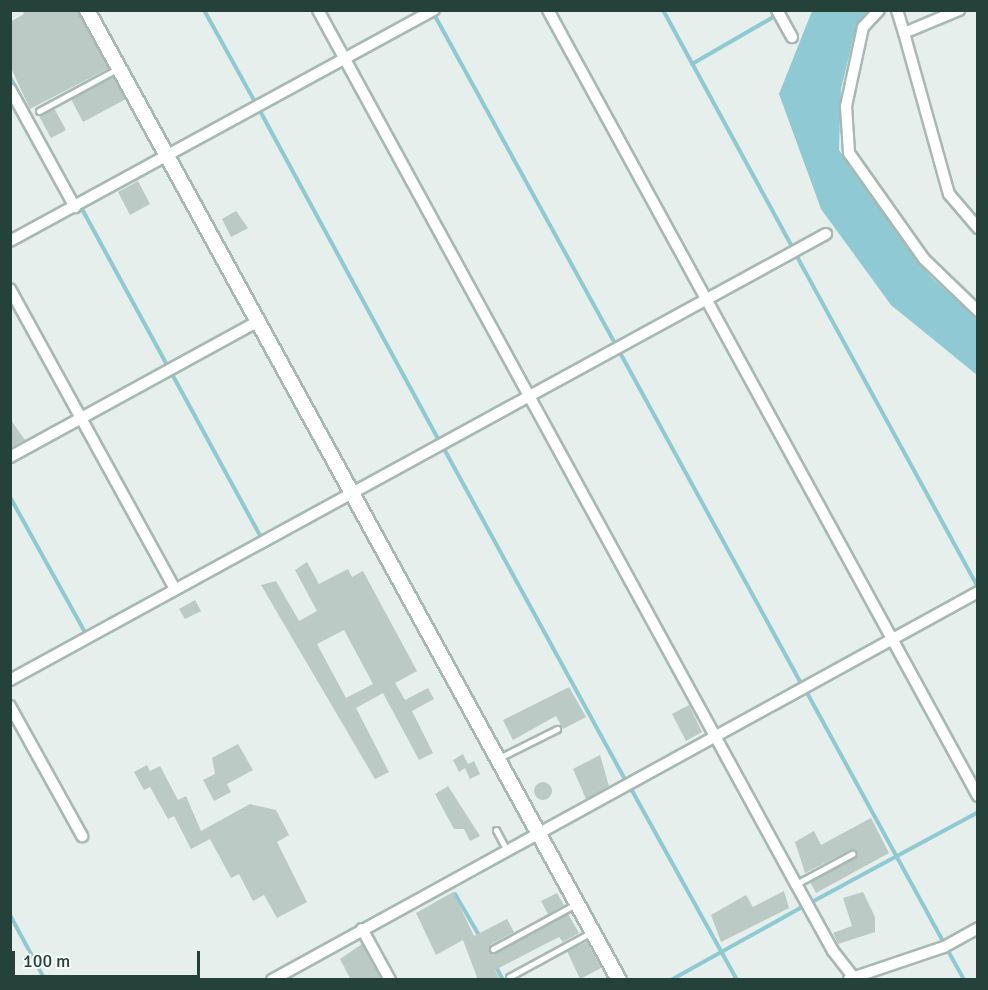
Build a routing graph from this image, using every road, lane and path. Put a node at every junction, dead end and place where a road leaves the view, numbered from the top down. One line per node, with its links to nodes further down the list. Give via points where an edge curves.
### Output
1 (87, 10): 12 (street)
2 (318, 10): 11 (street)
3 (434, 10): 11 (street)
4 (548, 10): 21 (street)
5 (777, 10): 10 (street)
6 (879, 10): 22 (street, via 863,27 846,106 849,153 924,259)
7 (897, 10): 9 (street)
8 (959, 10): 9 (street)
9 (904, 33): 17 (street, via 949,194)
10 (792, 37)
11 (345, 60): 15 (street); 24 (street)
12 (119, 68): 14 (lane); 15 (street)
13 (10, 89): 16 (street)
14 (39, 111)
15 (169, 158): 16 (street); 23 (street)
16 (75, 207): 19 (street)
17 (978, 228)
18 (826, 234): 21 (street)
19 (10, 241)
20 (10, 289): 25 (street)
21 (705, 298): 24 (street); 30 (street)
22 (978, 311)
23 (258, 321): 25 (street); 27 (street)
24 (528, 395): 27 (street); 34 (street)
25 (82, 418): 26 (street); 28 (street)
26 (10, 457)
27 (351, 491): 28 (street); 35 (street)
28 (175, 589): 31 (street)
29 (978, 592): 30 (street)
30 (892, 639): 34 (street); 36 (street)
31 (10, 680)
32 (10, 706): 39 (street)
33 (557, 729): 35 (lane)
34 (716, 736): 38 (street); 42 (street)
35 (498, 759): 38 (street)
36 (978, 796)
37 (496, 830): 40 (lane)
38 (537, 831): 40 (street); 43 (street)
39 (82, 836)
40 (506, 849): 45 (street)
41 (852, 854): 42 (lane)
42 (796, 884): 49 (street)
43 (577, 903): 46 (street); 47 (lane)
44 (978, 927): 49 (street, via 944,947)
45 (362, 929): 50 (street); 51 (street)
46 (592, 931): 48 (lane); 52 (street)
47 (493, 949)
48 (509, 977)
49 (854, 979)
50 (272, 980)
51 (390, 980)
52 (619, 980)

